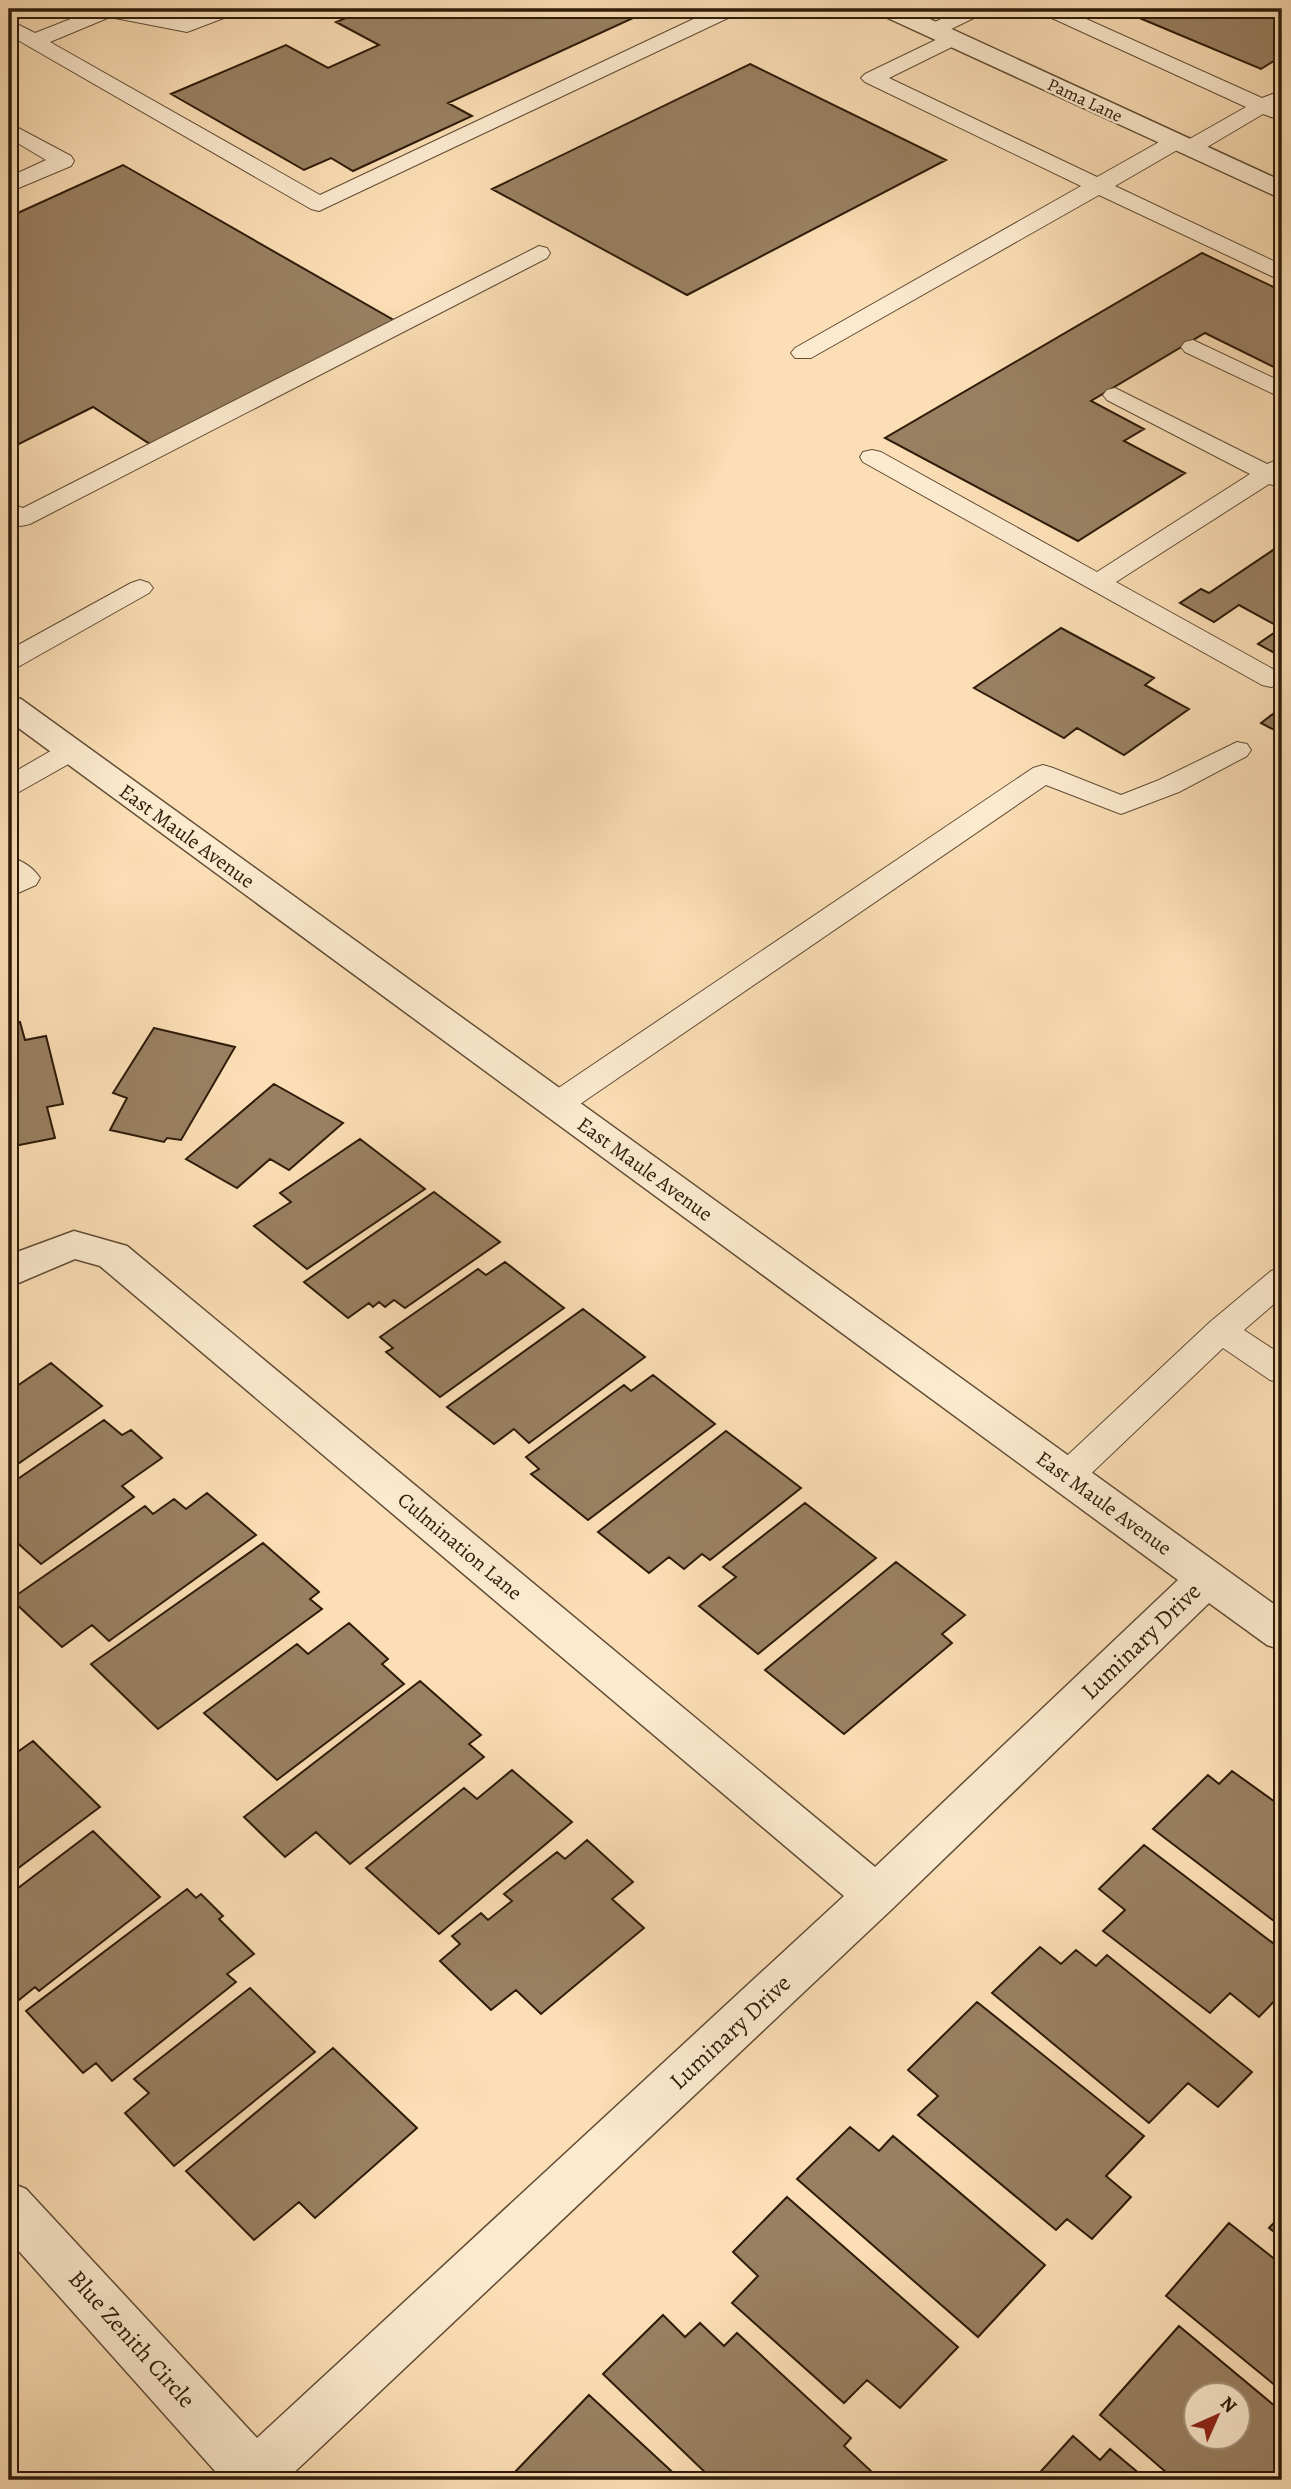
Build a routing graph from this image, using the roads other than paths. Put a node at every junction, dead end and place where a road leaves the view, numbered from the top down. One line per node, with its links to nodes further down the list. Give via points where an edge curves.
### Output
1 (230, 9): 8 (lane, via 187,26 108,11)
2 (888, 9): 7 (street, Pama Lane)
3 (977, 9): 7 (lane)
4 (1048, 9): 10 (lane)
5 (721, 11): 8 (lane, via 319,204)
6 (9, 26): 8 (lane)
7 (943, 34): 12 (street, Pama Lane); 14 (lane, via 872,78)
8 (34, 41)
9 (1282, 95): 10 (lane)
10 (1273, 110): 12 (lane)
11 (9, 129): 13 (lane, via 62,161)
12 (1183, 145): 14 (lane); 15 (street, Pama Lane)
13 (9, 185)
14 (1099, 185): 17 (lane); 19 (lane)
15 (1282, 191)
16 (539, 253): 24 (lane, via 22,519)
17 (1282, 274)
18 (1193, 347): 20 (lane)
19 (803, 353)
20 (1282, 391)
21 (1115, 395): 23 (lane)
22 (872, 457): 25 (lane)
23 (1278, 473): 25 (lane)
24 (9, 510)
25 (1097, 583): 28 (lane)
26 (140, 588): 27 (lane)
27 (9, 661)
28 (1271, 679)
29 (9, 706): 31 (street, East Maule Avenue)
30 (1237, 750): 35 (lane, via 1121,805 1042,774)
31 (71, 751): 32 (lane); 35 (street, East Maule Avenue)
32 (9, 786)
33 (9, 866): 34 (lane, via 26,878)
34 (9, 888)
35 (556, 1105): 40 (street, East Maule Avenue)
36 (18, 1267): 43 (street, Culmination Lane, via 74,1245 113,1256)
37 (1282, 1279): 38 (lane)
38 (1221, 1331): 39 (lane); 40 (lane)
39 (1282, 1371)
40 (1067, 1476): 41 (street, East Maule Avenue)
41 (1207, 1578): 42 (street, East Maule Avenue); 43 (street, Luminary Drive)
42 (1282, 1633)
43 (876, 1895): 45 (street, Luminary Drive)
44 (9, 2205): 45 (street, Blue Zenith Circle)
45 (252, 2477)

